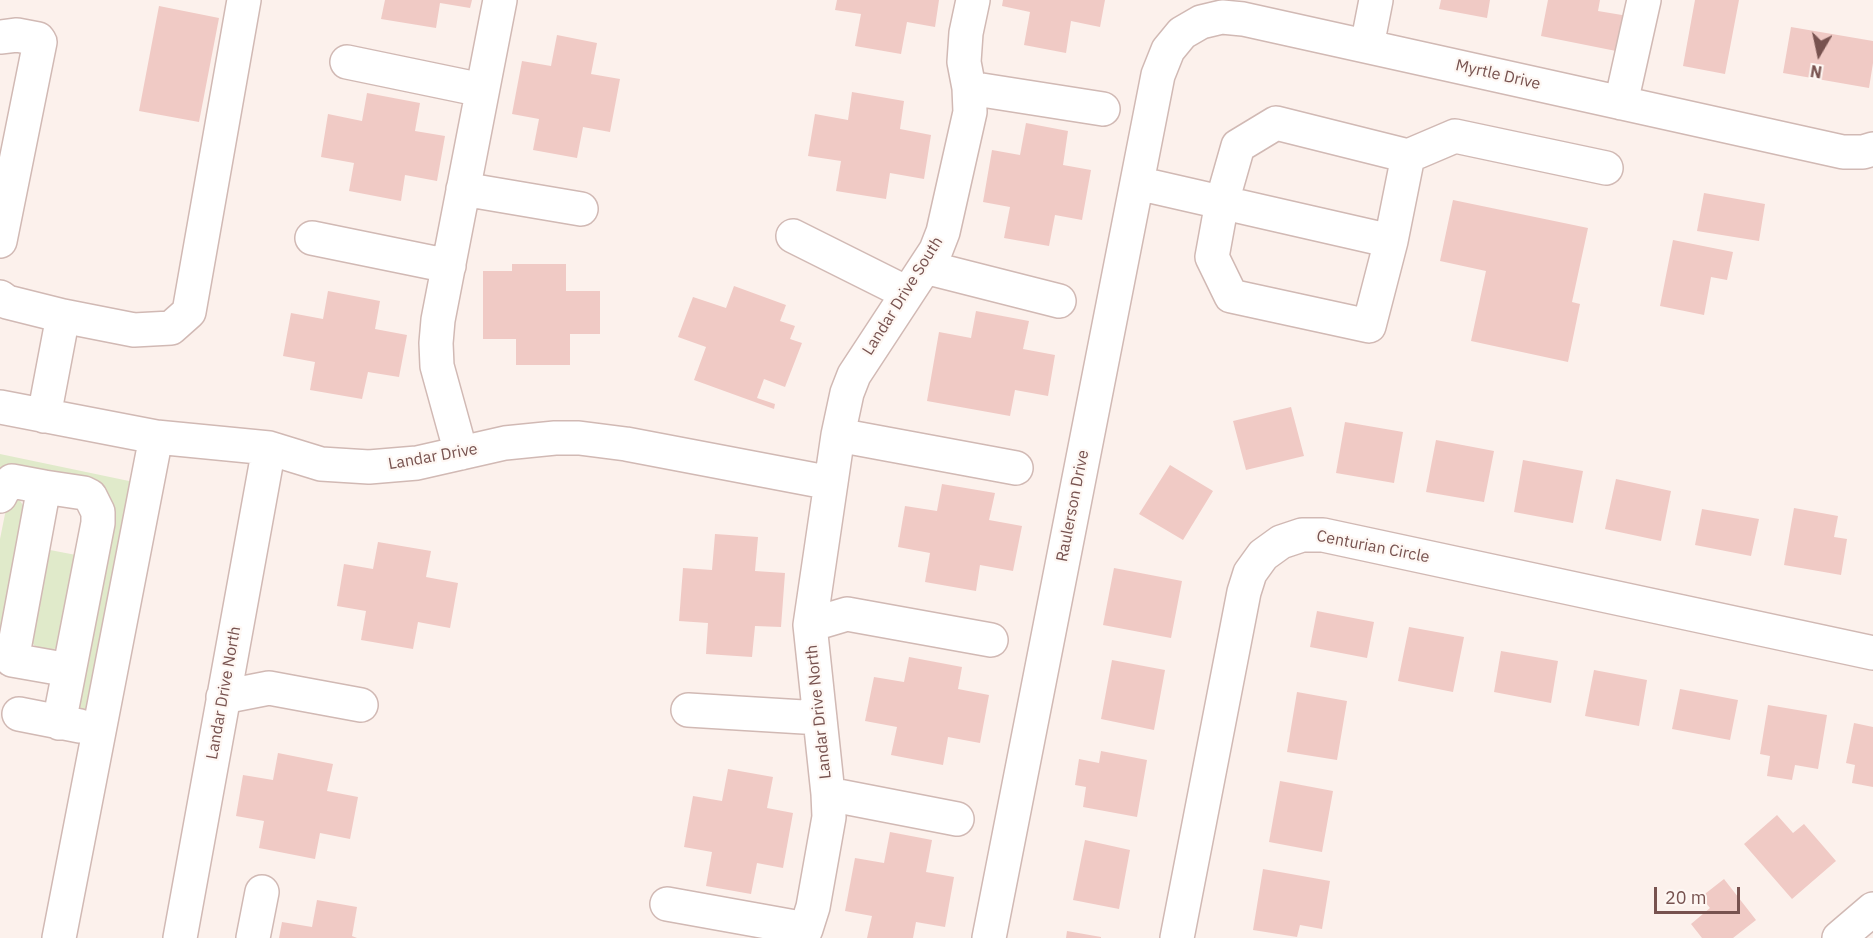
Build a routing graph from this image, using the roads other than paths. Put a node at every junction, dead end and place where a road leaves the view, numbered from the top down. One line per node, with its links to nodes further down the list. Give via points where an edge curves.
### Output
1 (244, 0): 29 (street, via 189,312 171,328 135,330)
2 (500, 0): 11 (street)
3 (973, 0): 10 (street, Landar Drive South, via 964,62)
4 (1376, 0): 7 (street)
5 (1644, 0): 12 (street)
6 (0, 37): 23 (street, via 17,35 40,42)
7 (1367, 46): 9 (street, Myrtle Drive, via 1222,17 1201,22 1182,33 1168,50); 12 (street, Myrtle Drive)
8 (347, 62): 11 (street)
9 (1158, 75): 17 (street, Raulerson Drive)
10 (969, 88): 13 (street); 26 (street, Landar Drive South, via 970,112 949,212 936,250)
11 (483, 90): 18 (street)
12 (1622, 103): 14 (street, Myrtle Drive, via 1843,152)
13 (1103, 109)
14 (1868, 150)
15 (1408, 156): 16 (street, via 1455,136); 19 (street, via 1276,123 1238,146); 24 (street)
16 (1606, 168)
17 (1137, 183): 19 (street); 61 (street, Raulerson Drive)
18 (463, 189): 20 (street); 25 (street)
19 (1222, 202): 24 (street); 24 (street, via 1212,257 1231,296 1369,326)
20 (581, 209)
21 (793, 236): 26 (street)
22 (312, 238): 25 (street)
23 (0, 241)
24 (1391, 241)
25 (448, 266): 35 (street, via 436,343 437,366)
26 (916, 280): 28 (street); 32 (street, Landar Drive South, via 854,375)
27 (0, 297): 29 (street)
28 (1059, 301)
29 (63, 316): 31 (street)
30 (0, 407): 31 (street, Landar Drive)
31 (44, 416): 33 (street, Landar Drive)
32 (838, 435): 36 (street); 37 (street, Landar Drive South)
33 (156, 437): 34 (street, Landar Drive); 51 (street)
34 (269, 448): 35 (street, Landar Drive, via 321,464 369,467 417,463); 45 (street, Landar Drive North)
35 (461, 453): 37 (street, Landar Drive, via 505,443 579,438)
36 (1016, 468)
37 (831, 483): 40 (street, Landar Drive North)
38 (44, 487): 39 (street, via 12,481); 43 (street); 44 (street, via 84,492 98,512)
39 (0, 496)
40 (810, 625): 41 (street, via 847,614); 49 (street, Landar Drive North)
41 (991, 640)
42 (1873, 653): 62 (street, Centurian Circle, via 1323,535 1302,535 1281,542 1263,555 1250,573 1244,592)
43 (6, 659): 44 (street)
44 (69, 670): 50 (street)
45 (223, 697): 46 (street, via 269,688); 59 (street, Landar Drive North)
46 (361, 705)
47 (688, 710): 49 (street)
48 (18, 714): 50 (street)
49 (820, 718): 52 (street, Landar Drive North)
50 (59, 723): 51 (street)
51 (99, 730): 58 (street)
52 (828, 794): 53 (street); 57 (street, Landar Drive North, via 829,817 813,907)
53 (957, 819)
54 (262, 891): 60 (street)
55 (667, 904): 57 (street)
56 (1873, 909): 63 (street)
57 (804, 934)
58 (59, 938)
59 (180, 938)
60 (253, 938)
61 (989, 938)
62 (1177, 938)
63 (1839, 938)

